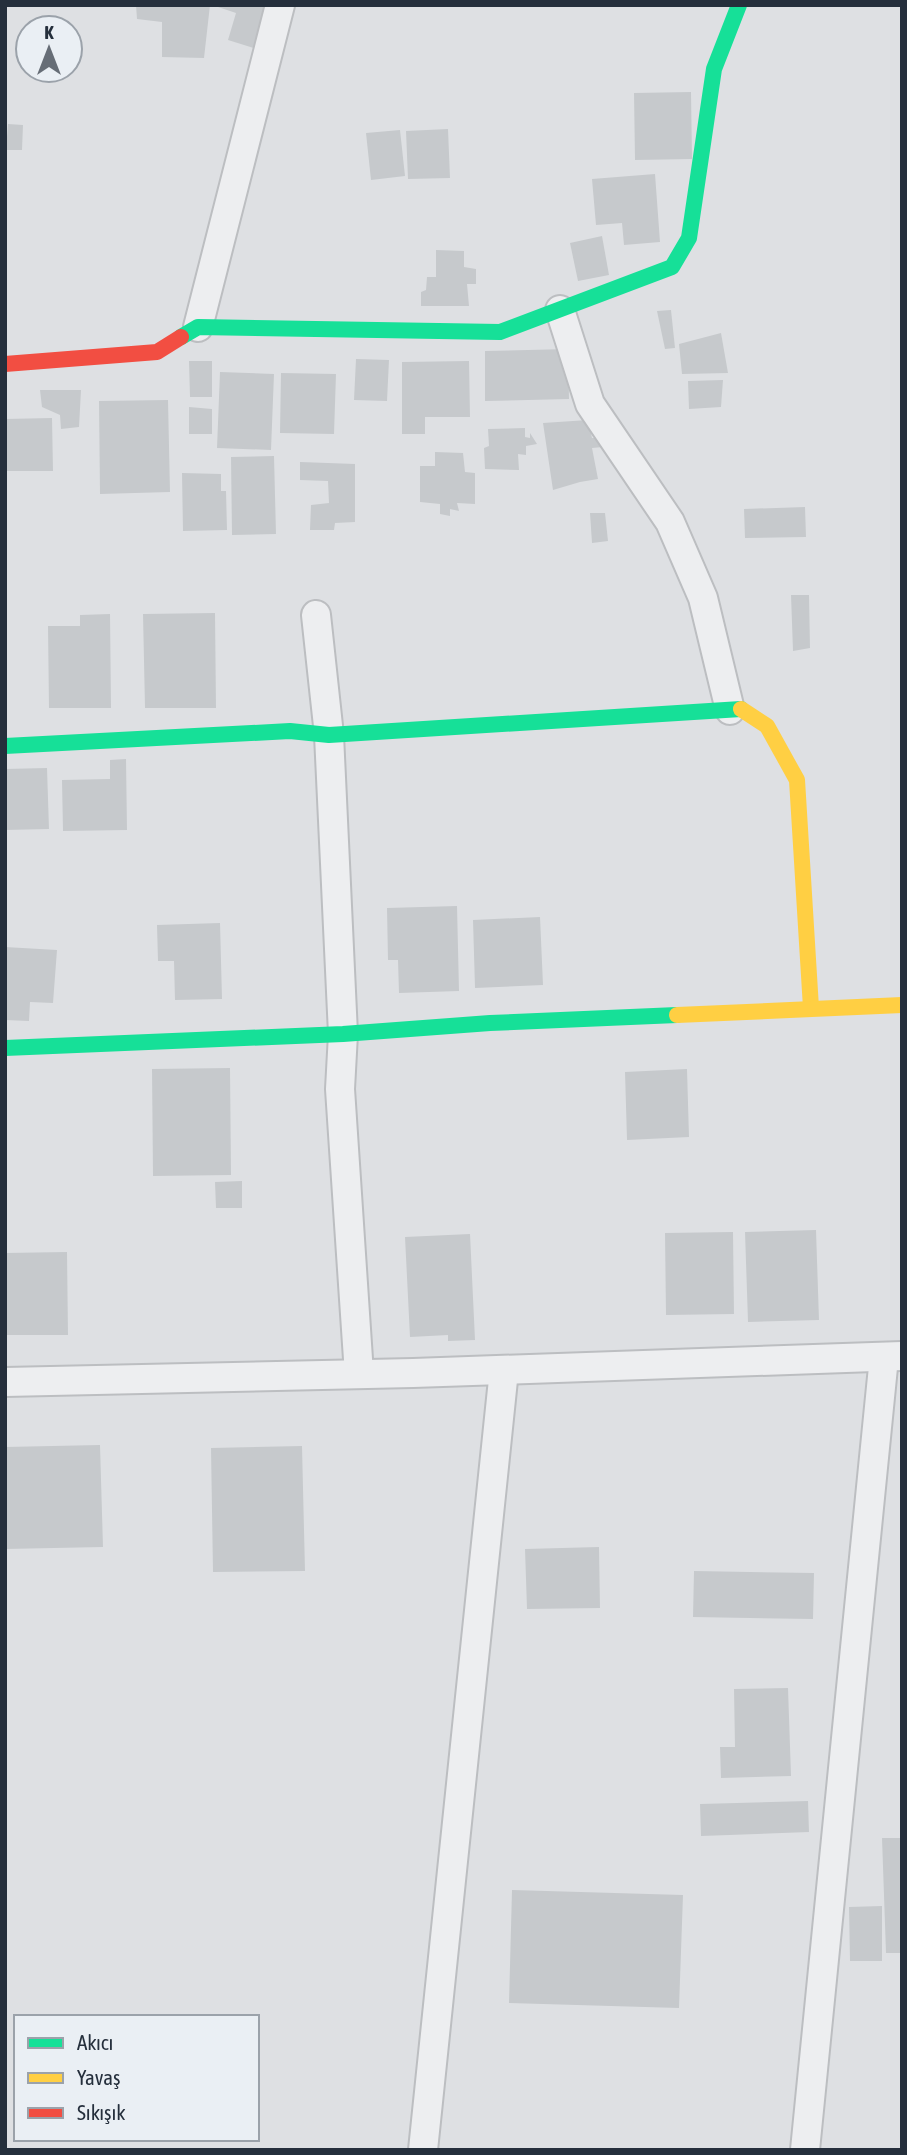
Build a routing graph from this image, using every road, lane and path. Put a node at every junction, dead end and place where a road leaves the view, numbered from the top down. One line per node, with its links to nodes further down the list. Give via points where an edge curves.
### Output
1 (280, 5): 4 (street)
2 (739, 5): 3 (street, via 714,69 689,238 678,258 672,268)
3 (560, 310): 4 (street, via 499,332); 7 (street, via 590,404 670,522 703,598)
4 (198, 327): 5 (street, via 157,352)
5 (5, 364)
6 (316, 615): 8 (street)
7 (730, 710): 8 (street); 11 (street, via 743,709 768,726 797,779)
8 (329, 736): 9 (street, via 290,731); 12 (street)
9 (5, 746)
10 (902, 1005): 11 (street)
11 (811, 1008): 12 (street)
12 (343, 1034): 13 (street); 16 (street, via 340,1089)
13 (5, 1048)
14 (893, 1356): 15 (street); 19 (street)
15 (504, 1370): 16 (street); 18 (street)
16 (359, 1374): 17 (street)
17 (5, 1382)
18 (423, 2150)
19 (805, 2150)

